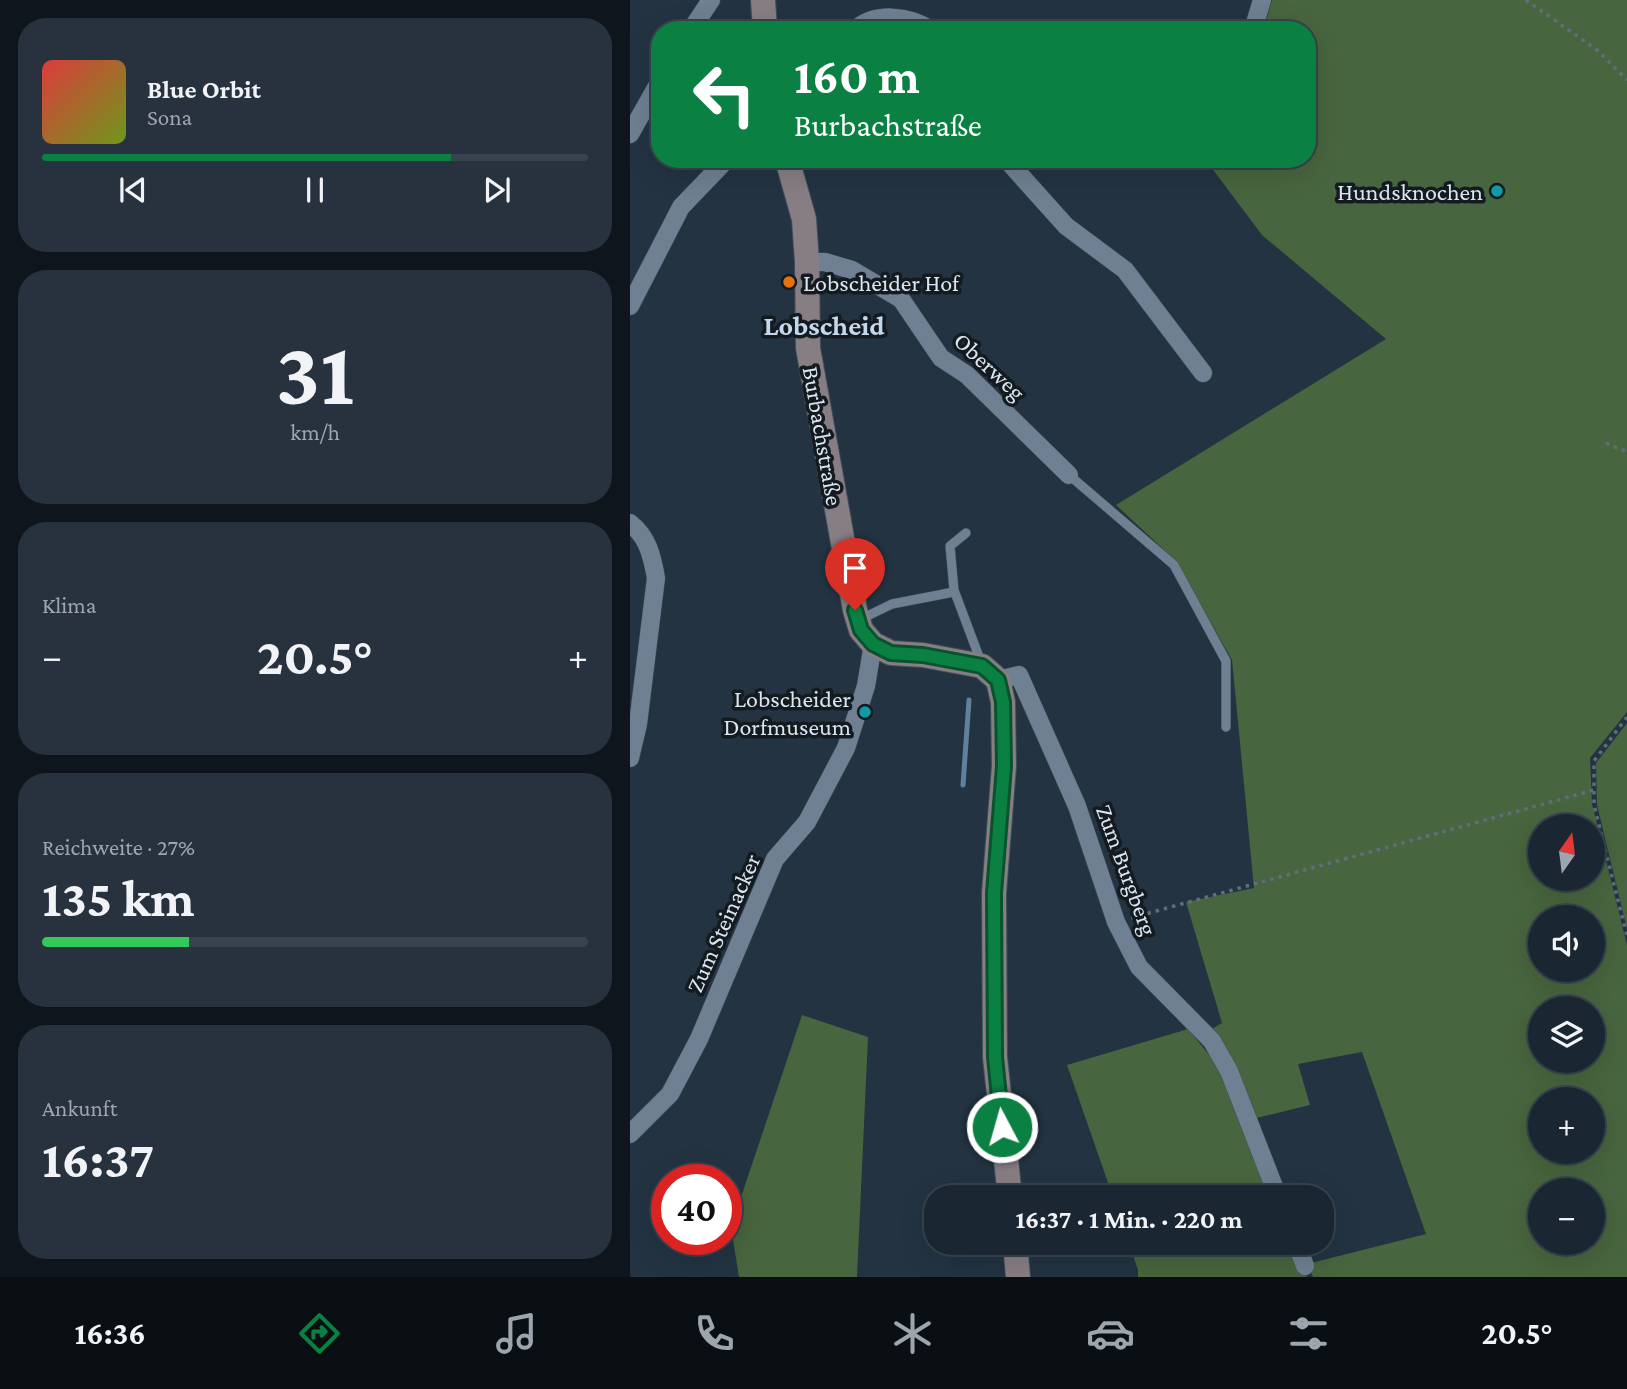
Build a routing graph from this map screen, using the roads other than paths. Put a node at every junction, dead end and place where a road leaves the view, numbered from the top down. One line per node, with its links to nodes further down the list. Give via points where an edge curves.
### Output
1 (711, 0): 4 (street)
2 (763, 0): 5 (street)
3 (1262, 0): 8 (street)
4 (697, 21)
5 (764, 21)
6 (873, 21): 7 (street, via 889,16)
7 (910, 21)
8 (1256, 21)
9 (651, 97): 10 (street)
10 (630, 134)
11 (718, 168): 15 (street, via 681,206)
12 (790, 168): 14 (street, Burbachstraße, via 804,219)
13 (1014, 168): 16 (street, via 1066,226 1125,270)
14 (807, 262): 17 (street, Oberweg, via 852,270 901,299 941,358 967,375); 21 (street, Burbachstraße, via 808,348)
15 (630, 306)
16 (1203, 373)
17 (1069, 475): 24 (lane, via 1174,565 1226,661)
18 (630, 523): 25 (street, via 641,532 656,578)
19 (966, 533): 20 (lane, via 950,546)
20 (954, 592): 21 (lane, via 891,604); 23 (lane)
21 (858, 620): 22 (street, Burbachstraße)
22 (873, 644): 23 (street, via 891,653 923,655); 26 (street, Zum Steinacker, via 866,686 846,748 807,822 775,859 699,1039 670,1094)
23 (990, 673): 27 (street, via 1003,702 1004,766 994,893 995,1057); 28 (street, Zum Burgberg, via 1019,675 1077,806 1116,922 1139,967 1212,1041 1229,1071)
24 (1226, 727)
25 (630, 758)
26 (630, 1134)
27 (1009, 1185)
28 (1273, 1185)
29 (1016, 1255): 32 (street)
30 (1301, 1255): 31 (street)
31 (1305, 1266)
32 (1018, 1277)

